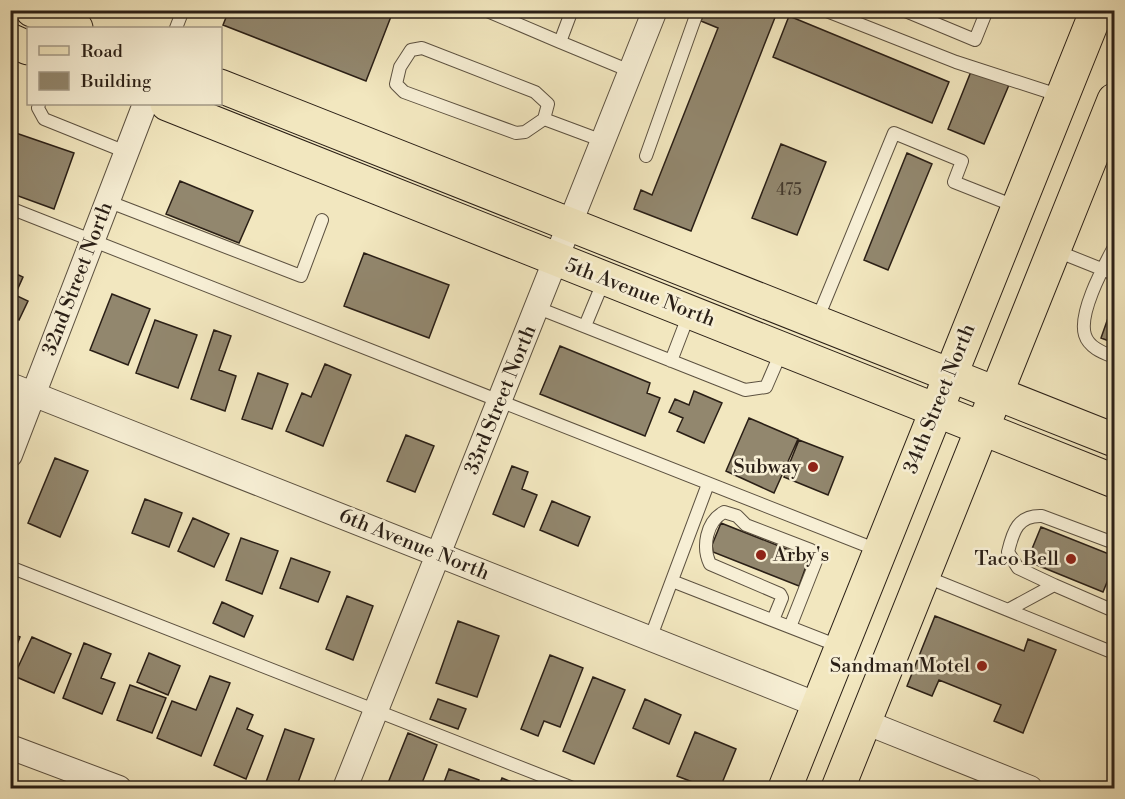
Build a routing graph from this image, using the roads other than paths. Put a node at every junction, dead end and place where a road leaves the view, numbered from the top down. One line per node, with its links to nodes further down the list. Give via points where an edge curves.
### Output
1 (32, 10): 11 (main road)
2 (183, 10): 12 (lane)
3 (485, 10): 14 (lane)
4 (572, 10): 14 (lane)
5 (655, 10): 16 (street, 33rd Street North)
6 (698, 10): 26 (lane)
7 (824, 10): 18 (lane, via 956,62)
8 (903, 10): 9 (lane, via 975,40)
9 (987, 10)
10 (1097, 10): 18 (main road, 34th Street North)
11 (74, 27)
12 (176, 27)
13 (10, 40): 15 (main road)
14 (560, 42): 16 (lane)
15 (27, 48)
16 (630, 71): 24 (street, 33rd Street North)
17 (222, 87): 31 (main road, 5th Avenue North)
18 (1062, 96): 28 (main road, 34th Street North)
19 (39, 105): 25 (lane, via 44,119)
20 (145, 105): 25 (street, 32nd Street North)
21 (170, 105): 35 (main road, 5th Avenue North)
22 (1114, 106): 34 (main road)
23 (544, 119): 23 (lane, via 548,104 535,92 422,48 411,50 400,67 396,84 404,92 516,133 525,132); 24 (lane)
24 (603, 141): 31 (street, 33rd Street North)
25 (126, 152): 27 (street, 32nd Street North)
26 (646, 156)
27 (107, 201): 30 (lane, via 301,276); 32 (street, 32nd Street North)
28 (1017, 207): 41 (lane, via 954,182 963,161 894,133); 46 (main road, 34th Street North)
29 (10, 208): 32 (lane)
30 (322, 220)
31 (572, 224): 35 (street, 33rd Street North); 41 (main road, 5th Avenue North)
32 (92, 240): 49 (street, 32nd Street North); 50 (lane)
33 (1114, 247): 36 (lane)
34 (1054, 250): 36 (lane); 48 (main road)
35 (557, 260): 38 (main road, 5th Avenue North); 39 (street, 33rd Street North)
36 (1102, 269): 37 (lane); 44 (lane, via 1084,317 1085,336 1098,351)
37 (1114, 274)
38 (605, 279): 40 (main road, 5th Avenue North); 42 (lane)
39 (538, 308): 42 (lane); 50 (street, 33rd Street North)
40 (690, 312): 43 (main road, 5th Avenue North); 45 (lane)
41 (816, 321): 46 (main road, 5th Avenue North)
42 (585, 327): 45 (lane)
43 (782, 348): 45 (lane, via 766,387 745,390); 51 (main road, 5th Avenue North)
44 (1114, 357)
45 (671, 361)
46 (949, 373): 48 (main road, 5th Avenue North); 51 (main road, 34th Street North)
47 (10, 385): 49 (street, 6th Avenue North)
48 (996, 393): 52 (main road); 53 (main road, 5th Avenue North)
49 (34, 395): 54 (street, 32nd Street North); 59 (street, 6th Avenue North)
50 (501, 400): 56 (lane); 59 (street, 33rd Street North)
51 (936, 409): 52 (main road, 5th Avenue North); 58 (main road, 34th Street North)
52 (983, 429): 55 (main road, 5th Avenue North); 61 (main road)
53 (1114, 440)
54 (10, 455)
55 (1114, 481)
56 (708, 484): 58 (lane); 62 (lane)
57 (1114, 543): 63 (lane, via 1042,516 1030,515 1019,522 1008,552 1018,568)
58 (880, 551): 69 (main road, 34th Street North)
59 (439, 555): 68 (street, 6th Avenue North); 72 (street, 33rd Street North)
60 (10, 567): 72 (lane)
61 (924, 576): 64 (lane); 73 (main road)
62 (672, 581): 66 (lane); 68 (lane)
63 (1053, 585): 64 (lane); 65 (lane)
64 (1008, 610): 70 (lane)
65 (1114, 610)
66 (773, 620): 67 (lane); 67 (lane, via 780,594 710,564 705,554 711,527 716,516 724,512 737,516 746,525 811,550 815,556)
67 (790, 627): 69 (lane)
68 (650, 639): 71 (street, 6th Avenue North)
69 (841, 647): 71 (main road, 34th Street North)
70 (1114, 653)
71 (818, 705): 79 (main road, 34th Street North)
72 (376, 711): 77 (street, 33rd Street North); 78 (lane)
73 (865, 722): 75 (main road); 80 (street)
74 (10, 747): 76 (street)
75 (843, 784)
76 (119, 789)
77 (345, 789)
78 (573, 789)
79 (785, 789)
80 (1030, 789)

